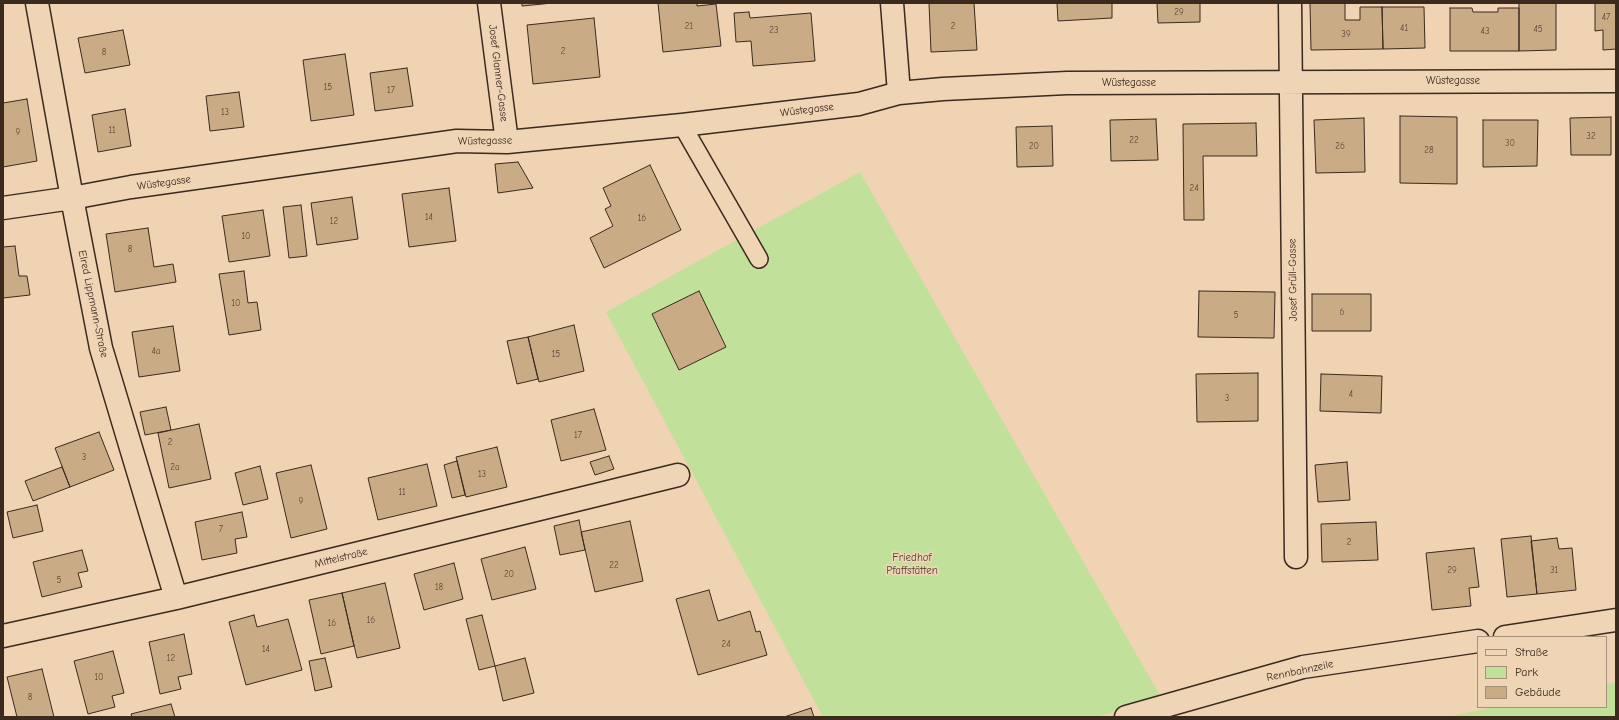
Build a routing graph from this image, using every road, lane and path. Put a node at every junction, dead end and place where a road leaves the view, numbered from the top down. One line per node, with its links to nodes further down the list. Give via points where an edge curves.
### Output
1 (37, 3): 10 (street, Elred Lippmann-Straße)
2 (489, 3): 9 (street, Josef Glanner-Gasse)
3 (892, 3): 7 (street)
4 (1290, 3): 6 (street, Josef Grüll-Gasse)
5 (1616, 81): 6 (street, Wüstegasse)
6 (1290, 82): 7 (street, Wüstegasse, via 1067,83); 14 (street, Josef Grüll-Gasse)
7 (899, 93): 8 (street, Wüstegasse, via 859,104)
8 (682, 124): 9 (street, Wüstegasse); 12 (lane)
9 (507, 142): 10 (street, Wüstegasse, via 457,141 131,187)
10 (72, 198): 11 (street, Wüstegasse); 15 (street, Elred Lippmann-Straße, via 101,348)
11 (3, 208)
12 (760, 259)
13 (678, 475): 15 (street, Mittelstraße)
14 (1296, 557)
15 (176, 598): 17 (street, Mittelstraße)
16 (1616, 620): 18 (street)
17 (3, 636)
18 (1512, 636)
19 (1477, 641): 20 (street, Rennbahnzeile, via 1303,667)
20 (1126, 717)

